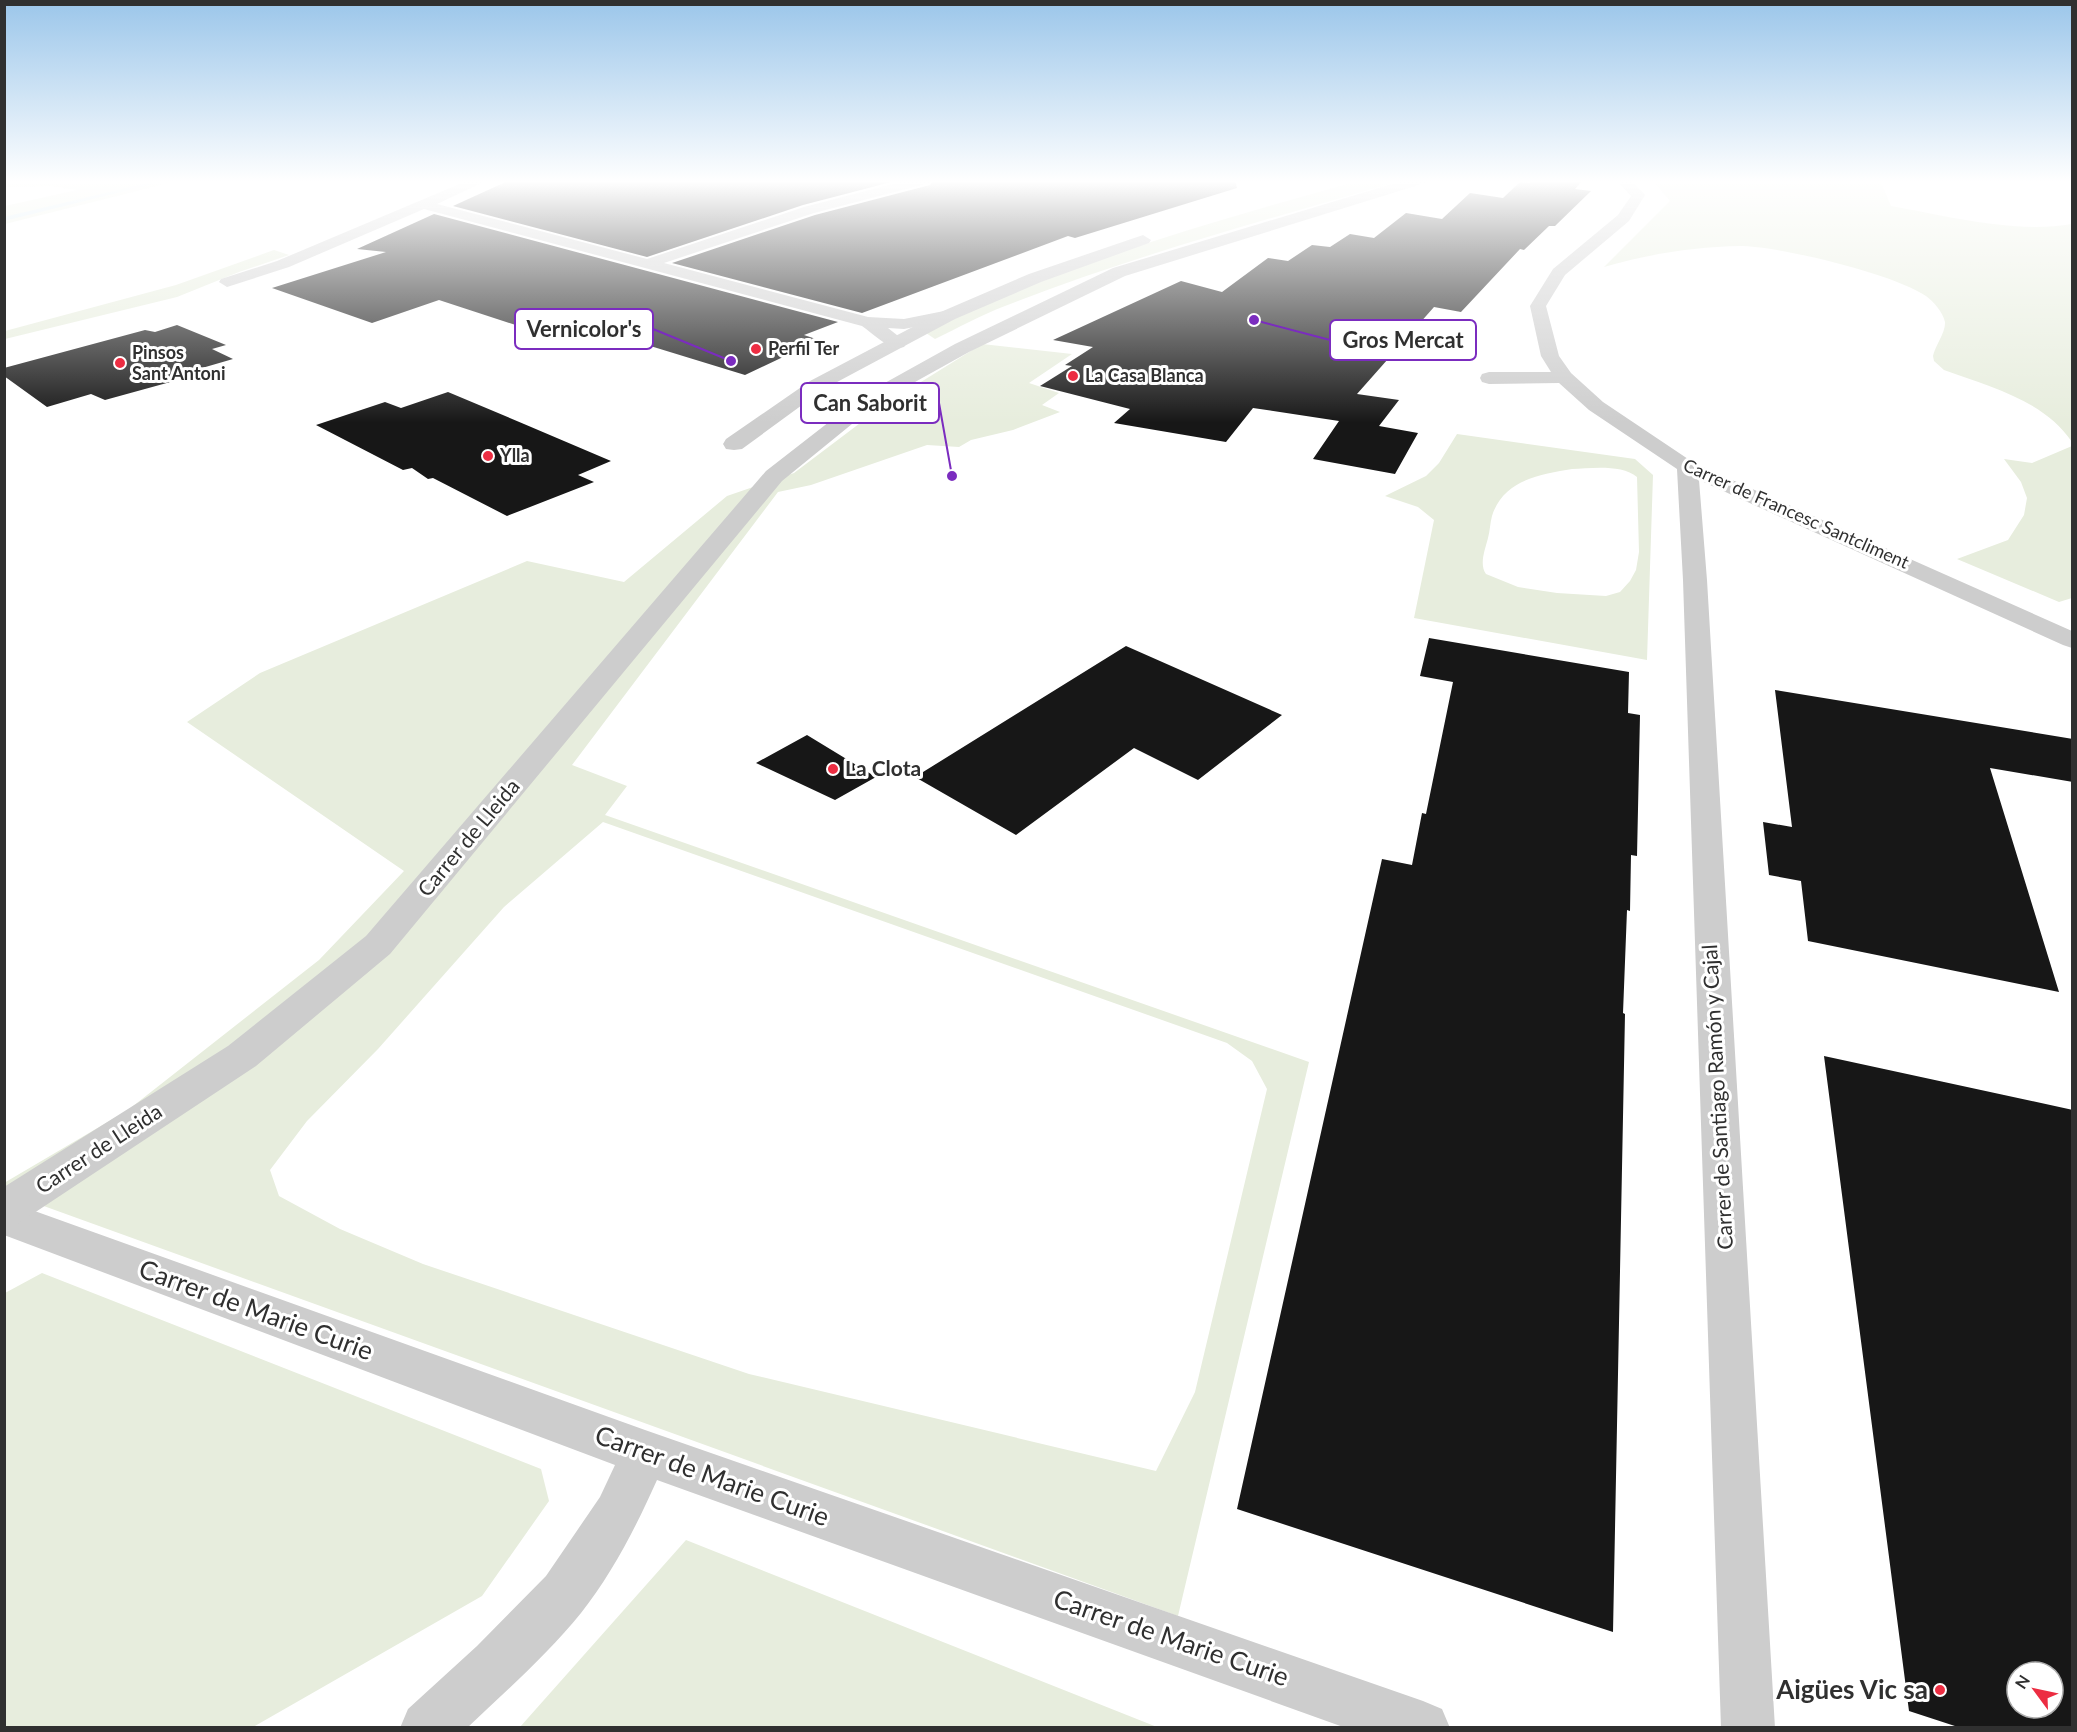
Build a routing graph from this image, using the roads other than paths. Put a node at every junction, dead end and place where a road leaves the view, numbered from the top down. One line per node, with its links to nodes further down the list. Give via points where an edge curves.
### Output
1 (291, 261): 8 (street)
2 (642, 261): 7 (street)
3 (657, 261): 7 (street)
4 (1084, 261): 9 (street)
5 (1156, 261): 14 (street, Carrer de Lleida, via 1119,272 962,348)
6 (1572, 261): 12 (street, Carrer de Francesc Santcliment, via 1559,272 1538,306 1550,357)
7 (650, 263): 10 (street)
8 (227, 282)
9 (949, 315): 10 (street, via 904,324); 11 (street)
10 (868, 322): 11 (street)
11 (898, 343): 14 (street, Carrer de Lleida); 15 (street, via 817,386)
12 (1564, 377): 13 (street); 16 (street, Carrer de Francesc Santcliment, via 1596,406)
13 (1489, 378)
14 (872, 398): 18 (street, Carrer de Lleida, via 774,476 378,945 242,1056)
15 (734, 444)
16 (1687, 467): 17 (street, Carrer de Francesc Santcliment); 23 (street, Carrer de Santiago Ramón y Cajal)
17 (2073, 640)
18 (4, 1210)
19 (4, 1217): 20 (street, Carrer de Marie Curie)
20 (645, 1453): 21 (street, via 616,1514 564,1594 496,1665); 22 (street, Carrer de Marie Curie)
21 (427, 1728)
22 (1423, 1728)
23 (1748, 1728)

